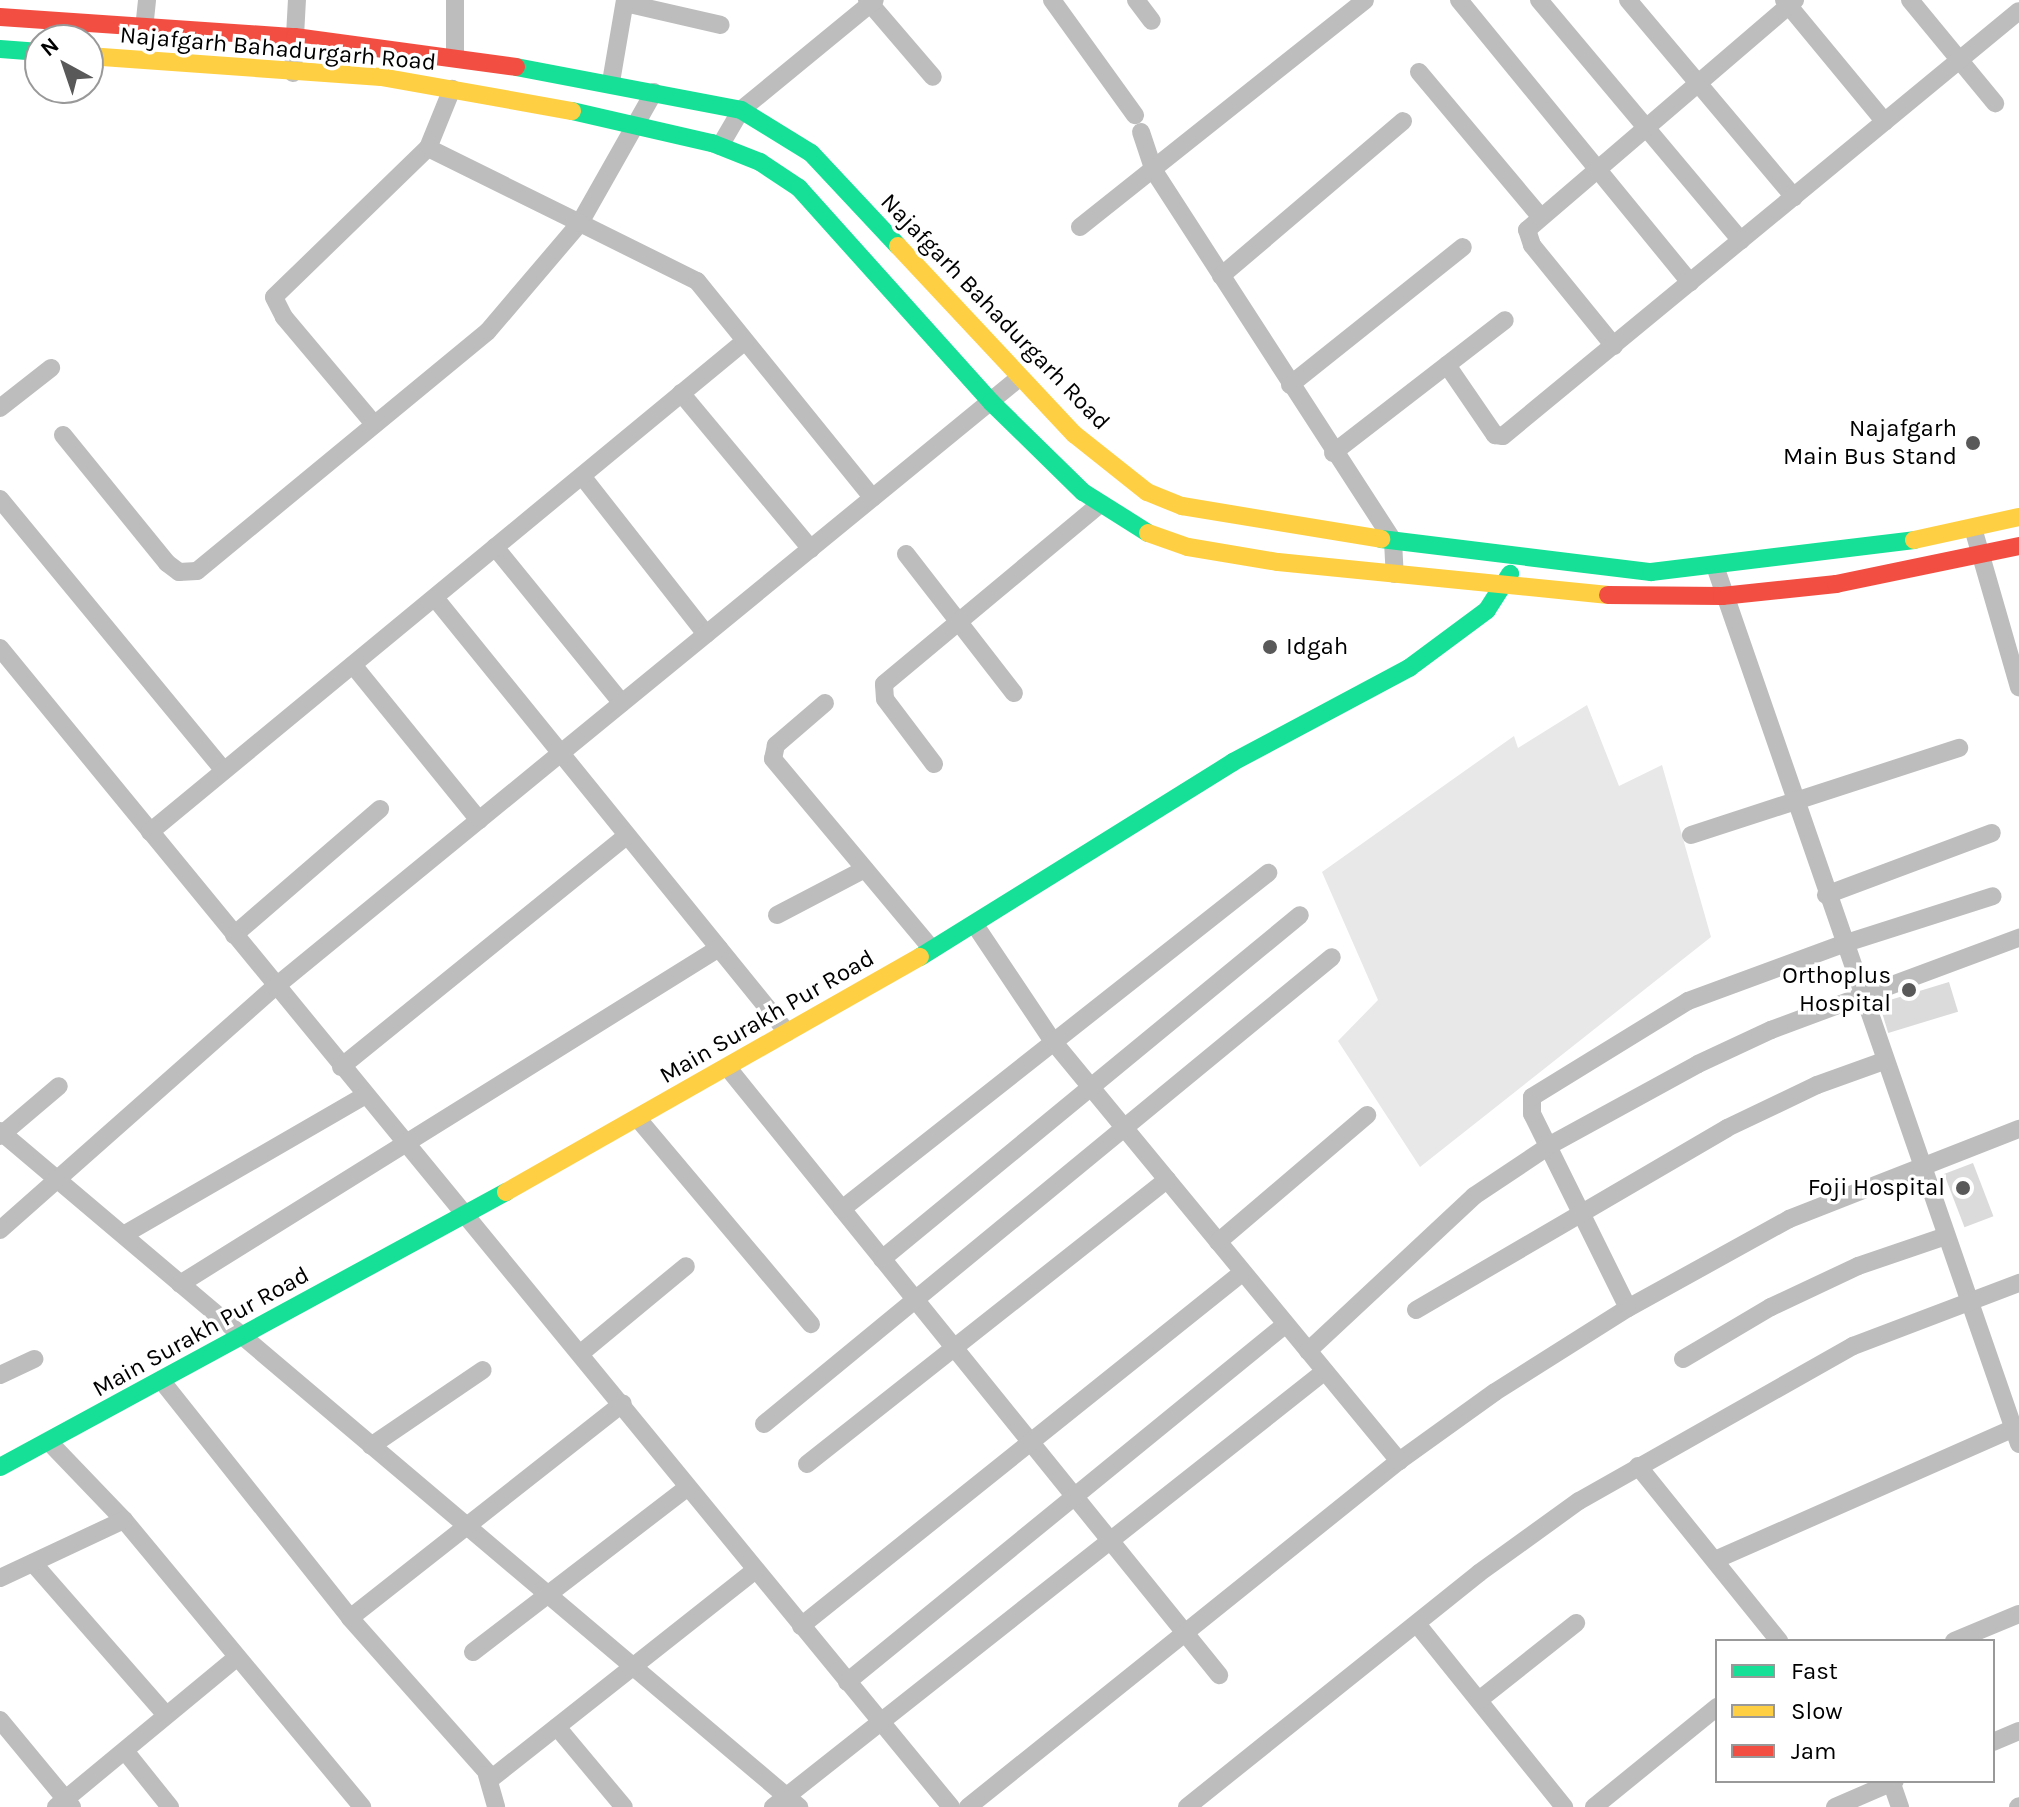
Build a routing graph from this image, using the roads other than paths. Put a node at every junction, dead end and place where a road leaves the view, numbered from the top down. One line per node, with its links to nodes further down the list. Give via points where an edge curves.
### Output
1 (147, 0): 18 (street)
2 (297, 0): 19 (street)
3 (455, 0): 22 (street)
4 (1052, 0): 41 (street, via 1138,124)
5 (1136, 0): 16 (street)
6 (1365, 0): 41 (street)
7 (1459, 0): 40 (street)
8 (1539, 0): 37 (street)
9 (1628, 0): 28 (street)
10 (871, 1): 27 (street); 33 (street)
11 (1912, 1): 24 (street)
12 (625, 2): 17 (street); 29 (street)
13 (1789, 2): 28 (street); 36 (street)
14 (2019, 11): 24 (street)
15 (0, 17): 18 (main road, Najafgarh Bahadurgarh Road)
16 (1152, 21)
17 (721, 25)
18 (144, 29): 19 (main road, Najafgarh Bahadurgarh Road)
19 (295, 37): 22 (main road, Najafgarh Bahadurgarh Road); 26 (street)
20 (0, 49): 21 (main road)
21 (24, 51)
22 (455, 55): 29 (main road, Najafgarh Bahadurgarh Road)
23 (104, 57): 26 (main road, Najafgarh Bahadurgarh Road)
24 (1960, 60): 32 (street); 36 (street)
25 (1419, 72): 43 (street)
26 (293, 73): 30 (main road, Najafgarh Bahadurgarh Road, via 381,77)
27 (933, 77)
28 (1699, 80): 37 (street); 42 (street)
29 (611, 82): 31 (main road, Najafgarh Bahadurgarh Road)
30 (452, 89): 35 (main road, Najafgarh Bahadurgarh Road); 39 (street)
31 (654, 92): 33 (main road, Najafgarh Bahadurgarh Road); 35 (street)
32 (1995, 103)
33 (741, 110): 38 (street); 55 (main road, Najafgarh Bahadurgarh Road, via 811,153)
34 (1403, 121): 48 (street)
35 (636, 122): 38 (main road, Najafgarh Bahadurgarh Road); 44 (street)
36 (1885, 122): 42 (street)
37 (1644, 129): 40 (street); 46 (street)
38 (720, 146): 58 (main road, Najafgarh Bahadurgarh Road, via 760,162 799,188)
39 (428, 148): 44 (street); 60 (street, via 274,297 284,317)
40 (1598, 169): 43 (street); 49 (street)
41 (1154, 171): 45 (street); 48 (street)
42 (1794, 197): 46 (street)
43 (1540, 216): 52 (street, via 1527,237)
44 (580, 223): 51 (street, via 697,281); 60 (street, via 488,331)
45 (1080, 227)
46 (1741, 241): 49 (street)
47 (1463, 247): 56 (street)
48 (1221, 276): 56 (street)
49 (1690, 282): 52 (street)
50 (1505, 320): 53 (street)
51 (745, 341): 57 (street); 64 (street)
52 (1614, 346): 53 (street, via 1499,437)
53 (1447, 365): 62 (street)
54 (51, 368): 59 (street)
55 (1019, 378): 58 (street); 69 (main road, Najafgarh Bahadurgarh Road, via 1074,434 1147,492 1182,506 1292,528)
56 (1290, 385): 62 (street)
57 (681, 393): 63 (street); 72 (street)
58 (991, 402): 64 (street); 66 (main road, Najafgarh Bahadurgarh Road)
59 (0, 408)
60 (374, 424): 61 (street, via 190,574 167,563)
61 (63, 435)
62 (1333, 453): 69 (street)
63 (582, 476): 71 (street); 82 (street)
64 (873, 498): 72 (street)
65 (0, 499): 92 (street)
66 (1099, 505): 77 (main road, Najafgarh Bahadurgarh Road, via 1138,529 1188,547); 81 (street)
67 (2019, 517): 68 (main road, Najafgarh Bahadurgarh Road)
68 (1973, 528): 73 (street); 76 (main road, Najafgarh Bahadurgarh Road)
69 (1393, 541): 75 (main road, Najafgarh Bahadurgarh Road); 77 (street)
70 (2019, 546): 73 (main road, Najafgarh Bahadurgarh Road)
71 (495, 547): 80 (street); 87 (street)
72 (811, 549): 82 (street)
73 (1980, 553): 79 (main road, Najafgarh Bahadurgarh Road, via 1836,584); 85 (street)
74 (906, 554): 81 (street)
75 (1518, 558): 76 (main road, Najafgarh Bahadurgarh Road, via 1651,572); 78 (main road, Main Surakh Pur Road)
76 (1715, 566): 79 (street)
77 (1395, 574): 78 (main road, Najafgarh Bahadurgarh Road)
78 (1504, 585): 79 (main road, Najafgarh Bahadurgarh Road, via 1633,597); 106 (main road, Main Surakh Pur Road, via 1455,638 1409,668 1233,762)
79 (1722, 596): 93 (street)
80 (435, 598): 84 (street); 90 (street)
81 (959, 622): 86 (street); 91 (street, via 881,692)
82 (706, 634): 87 (street)
83 (0, 648): 96 (street)
84 (353, 665): 92 (street); 95 (street)
85 (2019, 687)
86 (1014, 693)
87 (622, 703): 90 (street)
88 (825, 703): 100 (street, via 776,745 773,759)
89 (1959, 748): 93 (street)
90 (561, 753): 95 (street); 98 (street)
91 (934, 764)
92 (224, 771): 96 (street)
93 (1793, 799): 99 (street); 102 (street)
94 (380, 809): 107 (street)
95 (479, 820): 113 (street)
96 (150, 832): 107 (street)
97 (1992, 833): 102 (street)
98 (627, 835): 110 (street); 118 (street)
99 (1691, 835)
100 (865, 869): 104 (street); 111 (street)
101 (1268, 873): 116 (street)
102 (1826, 895): 109 (street)
103 (1993, 896): 109 (street)
104 (777, 915)
105 (1300, 915): 121 (street)
106 (975, 925): 111 (main road, Main Surakh Pur Road); 116 (street)
107 (234, 935): 113 (street)
108 (2019, 938): 114 (street)
109 (1843, 944): 114 (street); 129 (street, via 1688,1001 1532,1097 1532,1114)
110 (719, 948): 115 (street); 128 (street)
111 (932, 949): 115 (main road, Main Surakh Pur Road)
112 (1332, 957): 125 (street)
113 (275, 987): 118 (street); 132 (street)
114 (1860, 994): 117 (street); 129 (street, via 1698,1064)
115 (787, 1032): 119 (main road, Main Surakh Pur Road)
116 (1052, 1040): 121 (street); 133 (street)
117 (1884, 1061): 130 (street); 134 (street, via 1817,1085 1727,1128)
118 (341, 1067): 122 (street)
119 (728, 1068): 124 (main road, Main Surakh Pur Road); 133 (street)
120 (59, 1086): 127 (street)
121 (1092, 1089): 125 (street); 140 (street)
122 (364, 1096): 128 (street); 137 (street)
123 (1367, 1115): 139 (street)
124 (639, 1120): 135 (main road, Main Surakh Pur Road); 149 (street)
125 (1124, 1128): 131 (street); 145 (street)
126 (2019, 1129): 130 (street)
127 (1, 1134): 132 (street)
128 (405, 1145): 135 (street); 144 (street)
129 (1548, 1147): 134 (street); 153 (street, via 1474,1196)
130 (1920, 1166): 138 (street); 147 (street, via 1789,1219)
131 (1167, 1180): 139 (street); 152 (street)
132 (61, 1181): 136 (street); 137 (street)
133 (842, 1209): 140 (street)
134 (1579, 1210): 147 (street); 148 (street)
135 (461, 1215): 151 (main road, Main Surakh Pur Road); 154 (street)
136 (0, 1230)
137 (125, 1234): 144 (street)
138 (1946, 1236): 146 (street); 156 (street, via 1829,1279)
139 (1218, 1242): 142 (street)
140 (882, 1259): 145 (street)
141 (686, 1266): 154 (street)
142 (1243, 1272): 150 (street); 164 (street)
143 (2019, 1283): 146 (street)
144 (180, 1284): 151 (street)
145 (915, 1300): 152 (street); 162 (street)
146 (1967, 1300): 163 (street); 169 (street, via 1853,1346)
147 (1628, 1308): 167 (street, via 1465,1412)
148 (1416, 1310)
149 (811, 1324)
150 (1286, 1324): 153 (street); 172 (street)
151 (240, 1338): 160 (main road, Main Surakh Pur Road); 166 (street)
152 (954, 1348): 164 (street); 168 (street)
153 (1308, 1351): 158 (street)
154 (581, 1353): 161 (street)
155 (35, 1359): 159 (street)
156 (1683, 1359)
157 (483, 1370): 166 (street)
158 (1325, 1371): 167 (street); 175 (street)
159 (0, 1375)
160 (161, 1380): 165 (main road, Main Surakh Pur Road); 182 (street)
161 (623, 1403): 171 (street); 174 (street)
162 (764, 1424)
163 (2017, 1433): 176 (street)
164 (1031, 1442): 172 (street); 185 (street)
165 (51, 1444): 170 (main road, Main Surakh Pur Road); 173 (street)
166 (371, 1446): 174 (street)
167 (1399, 1461): 186 (street)
168 (807, 1464)
169 (1638, 1466): 176 (street); 184 (street, via 1512,1547)
170 (0, 1467)
171 (687, 1488): 178 (street); 180 (street)
172 (1075, 1496): 175 (street); 193 (street)
173 (124, 1520): 177 (street); 190 (street)
174 (469, 1527): 180 (street); 182 (street)
175 (1111, 1541): 186 (street); 198 (street)
176 (1715, 1560): 187 (street)
177 (33, 1563): 179 (street); 196 (street)
178 (755, 1570): 185 (street); 191 (street)
179 (0, 1578)
180 (550, 1595): 189 (street); 191 (street)
181 (2019, 1614): 188 (street)
182 (350, 1618): 203 (street)
183 (1576, 1623): 194 (street)
184 (1417, 1624): 194 (street); 214 (street)
185 (801, 1626): 193 (street)
186 (1184, 1631): 192 (street); 213 (street)
187 (1777, 1639)
188 (1959, 1639)
189 (473, 1652)
190 (237, 1657): 196 (street); 209 (street)
191 (634, 1666): 199 (street); 207 (street)
192 (1219, 1675)
193 (847, 1682): 198 (street)
194 (1479, 1700): 215 (street)
195 (1715, 1709): 216 (street)
196 (166, 1715): 202 (street)
197 (0, 1722): 206 (street)
198 (881, 1723): 207 (street); 212 (street)
199 (557, 1727): 203 (street, via 500,1774); 211 (street)
200 (2019, 1731): 201 (street)
201 (1995, 1741)
202 (125, 1751): 206 (street); 208 (street)
203 (487, 1775): 210 (street)
204 (1889, 1783): 217 (street)
205 (1894, 1783): 218 (street)
206 (64, 1804)
207 (786, 1804)
208 (170, 1807)
209 (362, 1807)
210 (496, 1807)
211 (624, 1807)
212 (951, 1807)
213 (968, 1807)
214 (1187, 1807)
215 (1564, 1807)
216 (1594, 1807)
217 (1835, 1807)
218 (1900, 1807)

